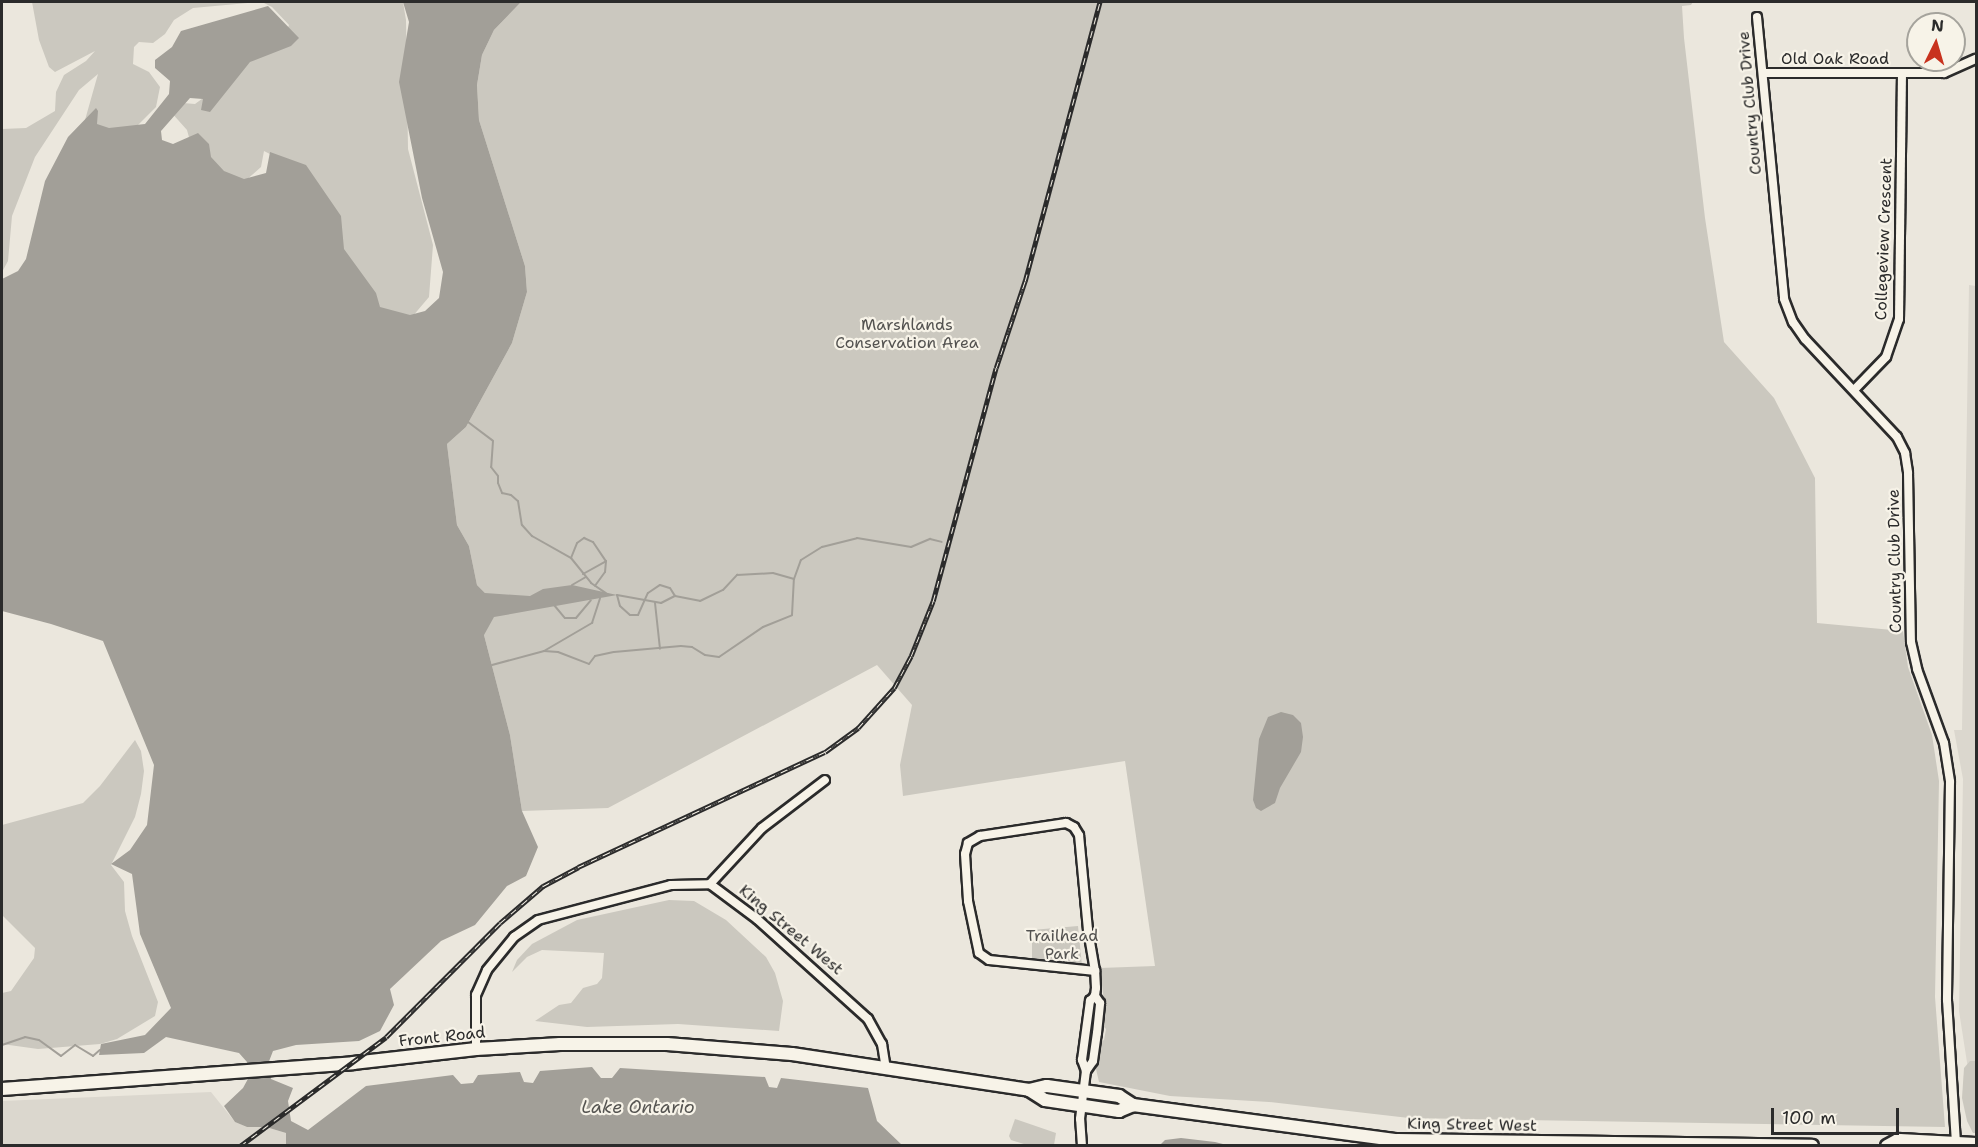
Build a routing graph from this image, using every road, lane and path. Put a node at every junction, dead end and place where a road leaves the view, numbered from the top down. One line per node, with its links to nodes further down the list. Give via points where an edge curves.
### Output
1 (1757, 17): 3 (street, Country Club Drive)
2 (1977, 59): 4 (street, Old Oak Road, via 1944,73)
3 (1762, 73): 4 (street, Old Oak Road); 5 (street, Country Club Drive, via 1784,299 1805,339)
4 (1902, 74): 5 (street, Collegeview Crescent, via 1899,319 1886,357)
5 (1854, 390): 16 (street, Country Club Drive, via 1897,437 1905,453 1910,503 1911,642 1944,744 1950,782 1947,1000)
6 (825, 780): 7 (street, via 762,828)
7 (710, 884): 9 (street, via 671,885 538,920 514,937 487,970 476,995); 10 (street, King Street West, via 757,919 868,1019 882,1044)
8 (1095, 971): 8 (street, via 989,960 979,953 968,901 968,843 980,836 1066,823 1074,827); 13 (street, via 1095,996 1090,1001 1082,1060 1086,1071)
9 (476, 1049): 10 (main road, Front Road, via 560,1044 734,1047); 11 (main road, Front Road, via 353,1063)
10 (886, 1068): 12 (main road, King Street West)
11 (2, 1089)
12 (1029, 1090): 13 (main road, King Street West, via 1047,1086); 14 (main road, King Street West, via 1045,1100)
13 (1084, 1092): 14 (street); 15 (main road, King Street West, via 1119,1096)
14 (1082, 1105): 15 (main road, King Street West, via 1119,1111); 18 (street)
15 (1133, 1105): 19 (main road, King Street West, via 1397,1140)
16 (1956, 1143): 17 (main road); 20 (main road, via 1898,1140)
17 (1977, 1144)
18 (1082, 1146)
19 (1812, 1146)
20 (1887, 1146)

